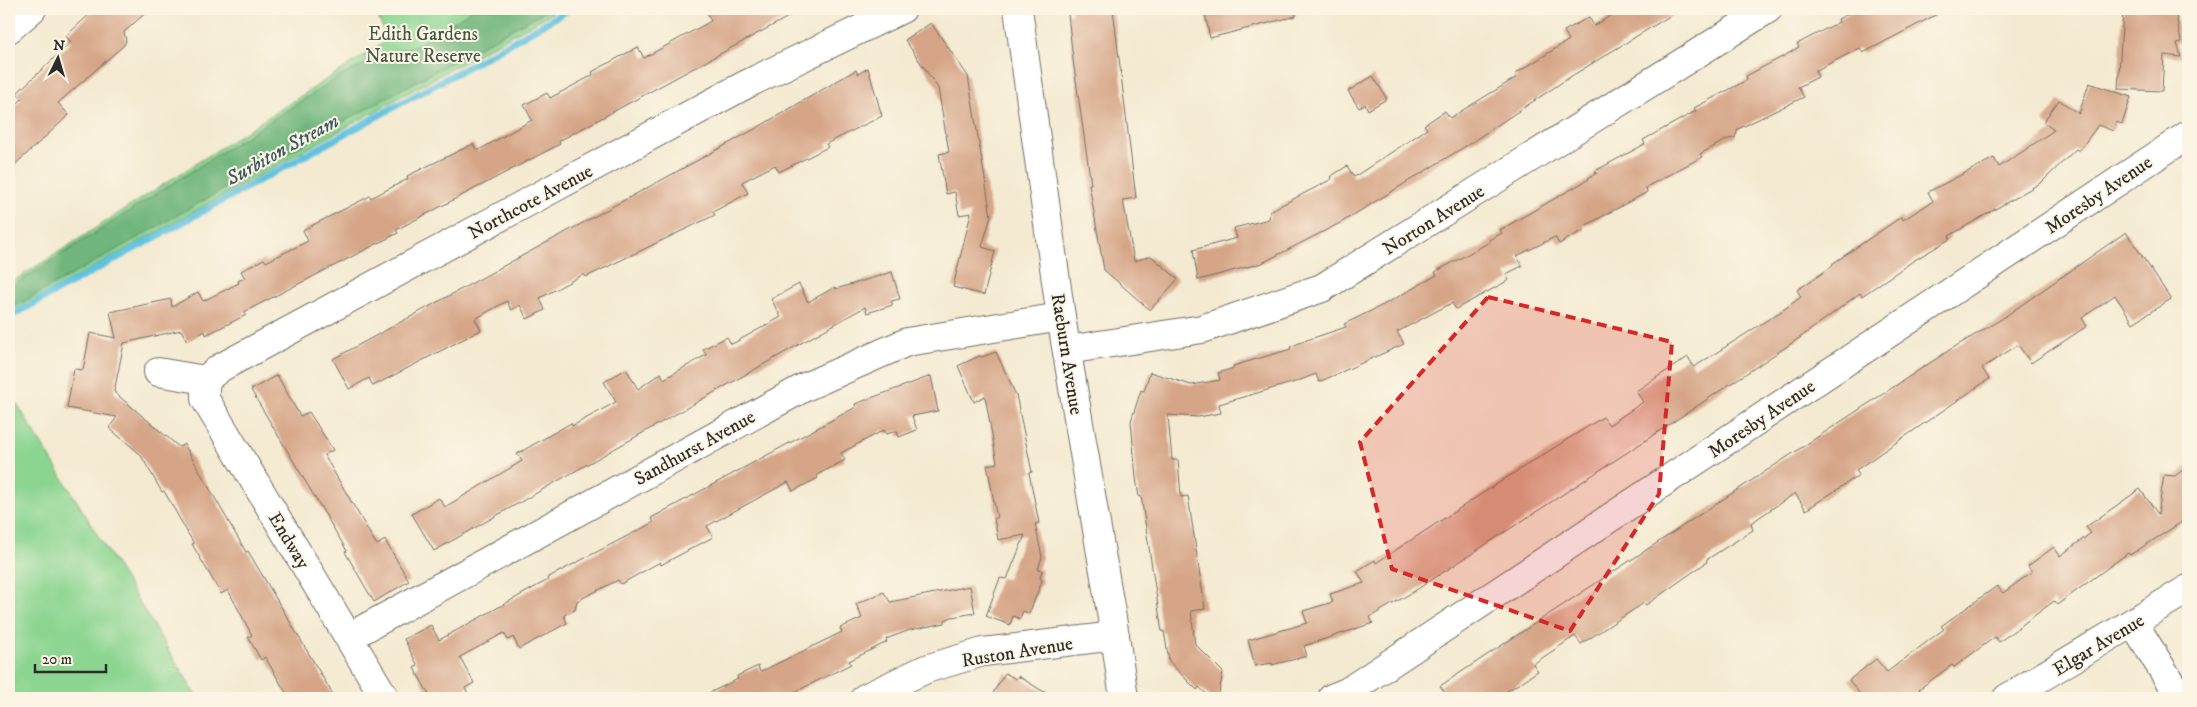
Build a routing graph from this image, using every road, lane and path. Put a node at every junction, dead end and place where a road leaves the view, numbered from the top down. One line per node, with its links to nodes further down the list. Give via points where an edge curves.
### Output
1 (32, 9): 5 (street)
2 (902, 9): 10 (street, Northcote Avenue, via 745,85 220,368)
3 (1018, 9): 7 (street, Raeburn Avenue)
4 (1768, 9): 8 (street, Norton Avenue, via 1322,288 1202,329)
5 (9, 29)
6 (2188, 135): 18 (street, Moresby Avenue, via 1355,687)
7 (1061, 317): 8 (street, Raeburn Avenue); 14 (street, Sandhurst Avenue, via 906,342 804,387)
8 (1067, 350): 13 (street, Raeburn Avenue)
9 (158, 372): 10 (street)
10 (206, 380): 14 (street, Endway, via 205,399)
11 (2188, 590): 12 (street, Elgar Avenue)
12 (2133, 622): 19 (street, Elgar Avenue); 20 (street)
13 (1115, 636): 16 (street, Ruston Avenue, via 983,652 926,669); 17 (street, Raeburn Avenue)
14 (349, 637): 15 (street, Endway)
15 (385, 698)
16 (865, 698)
17 (1124, 698)
18 (1332, 698)
19 (2007, 698)
20 (2180, 698)

